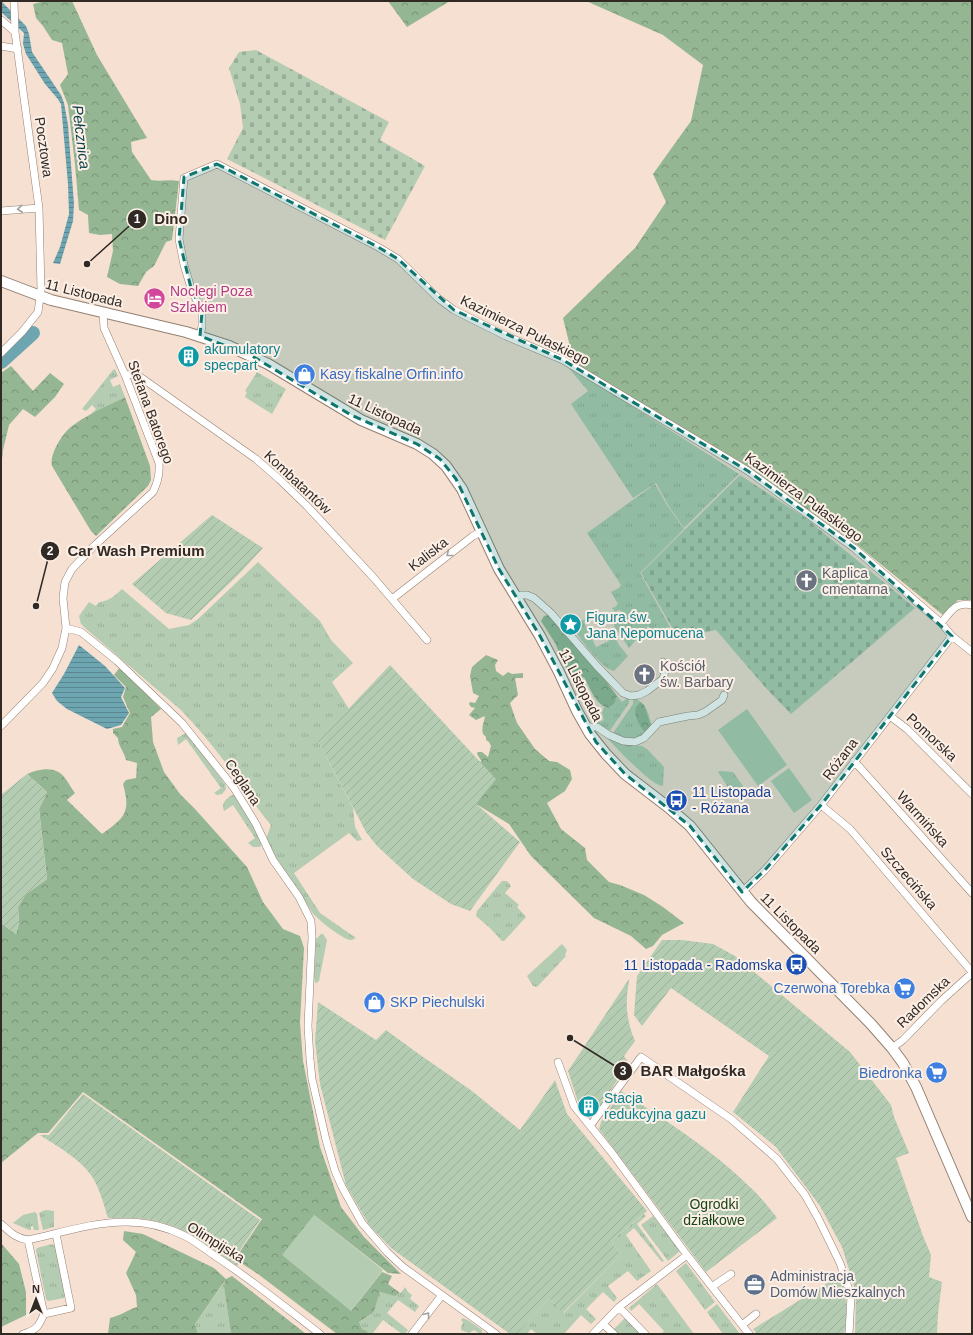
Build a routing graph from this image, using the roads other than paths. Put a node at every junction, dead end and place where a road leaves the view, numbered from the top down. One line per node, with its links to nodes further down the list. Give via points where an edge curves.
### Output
1 (14, 1): 3 (street, Pocztowa)
2 (1, 20): 3 (street)
3 (15, 30): 5 (street, Pocztowa)
4 (1, 46): 5 (street)
5 (18, 49): 6 (street, Pocztowa)
6 (40, 208): 7 (street, one-way to 7); 9 (street, Pocztowa)
7 (1, 211)
8 (1, 281): 9 (main road, 11 Listopada)
9 (41, 297): 10 (main road, 11 Listopada); 12 (street, Pocztowa, via 38,312)
10 (103, 313): 11 (main road, 11 Listopada); 13 (street, Stefana Batorego, via 104,328)
11 (200, 336): 14 (main road, 11 Listopada, via 252,356 356,418 426,448 456,479); 18 (street, Kazimierza Pułaskiego, via 202,312 191,288 179,239 184,178 217,164 378,247 398,259 454,310 506,336 564,360 748,471 854,548)
12 (1, 353)
13 (125, 375): 16 (street, Kombatantów, via 136,374 256,459 307,506); 19 (street, Stefana Batorego, via 159,463 158,483 153,492 72,569 65,582 63,598)
14 (481, 532): 15 (main road, 11 Listopada); 16 (street, Kaliska, one-way to 16)
15 (516, 597): 23 (street, via 527,595 534,598 551,613 623,693 639,695 663,679 666,667); 27 (main road, 11 Listopada, via 550,654)
16 (392, 599): 21 (street, Kombatantów)
17 (972, 605): 18 (street, via 957,606)
18 (941, 623): 20 (street, Kazimierza Pułaskiego)
19 (66, 628): 26 (street, Stefana Batorego, via 62,648 44,683); 44 (street, Ceglana, via 81,632 123,666 182,723 234,788 256,824 272,860 299,897 310,919 312,937 308,1002 312,1079 331,1157 342,1187 362,1223 402,1267)
20 (952, 636): 22 (street, Kazimierza Pułaskiego); 25 (street, Różana)
21 (427, 640)
22 (972, 652)
23 (663, 662)
24 (724, 695): 27 (street, via 722,700 698,715 659,722 644,738 635,742 623,741 597,727)
25 (890, 716): 28 (street, Różana); 29 (street, Pomorska, via 907,729)
26 (1, 726)
27 (585, 727): 31 (main road, 11 Listopada, via 625,774 690,826)
28 (854, 761): 30 (street, Różana); 32 (street, Warmińska)
29 (972, 794)
30 (821, 805): 31 (street, Różana, via 765,870); 33 (street, Szczecińska, via 850,829)
31 (742, 892): 34 (main road, 11 Listopada)
32 (972, 893)
33 (972, 972): 34 (street, Radomska)
34 (892, 1048): 37 (main road, 11 Listopada, via 916,1087)
35 (558, 1062): 36 (street, via 574,1106)
36 (590, 1126): 41 (street); 58 (street, via 641,1057 730,1118 777,1159 805,1195 818,1218 840,1263 851,1296)
37 (972, 1217)
38 (1, 1224): 40 (street, via 12,1235)
39 (56, 1234): 40 (street, Olimpijska); 46 (street, via 71,1308); 51 (street, Olimpijska, via 106,1223 127,1222 154,1225 186,1236 241,1273)
40 (28, 1240): 46 (street)
41 (687, 1255): 43 (street); 45 (street)
42 (731, 1274): 43 (street)
43 (713, 1286): 49 (street)
44 (442, 1295): 52 (street, one-way to 44); 53 (street, Ceglana)
45 (619, 1308): 48 (street); 56 (street)
46 (44, 1314): 50 (street, via 39,1326)
47 (756, 1314): 49 (street)
48 (603, 1324): 54 (street); 55 (street)
49 (742, 1325): 57 (street)
50 (23, 1334)
51 (320, 1334)
52 (412, 1334)
53 (496, 1334)
54 (593, 1334)
55 (614, 1334)
56 (645, 1334)
57 (749, 1334)
58 (849, 1334)

